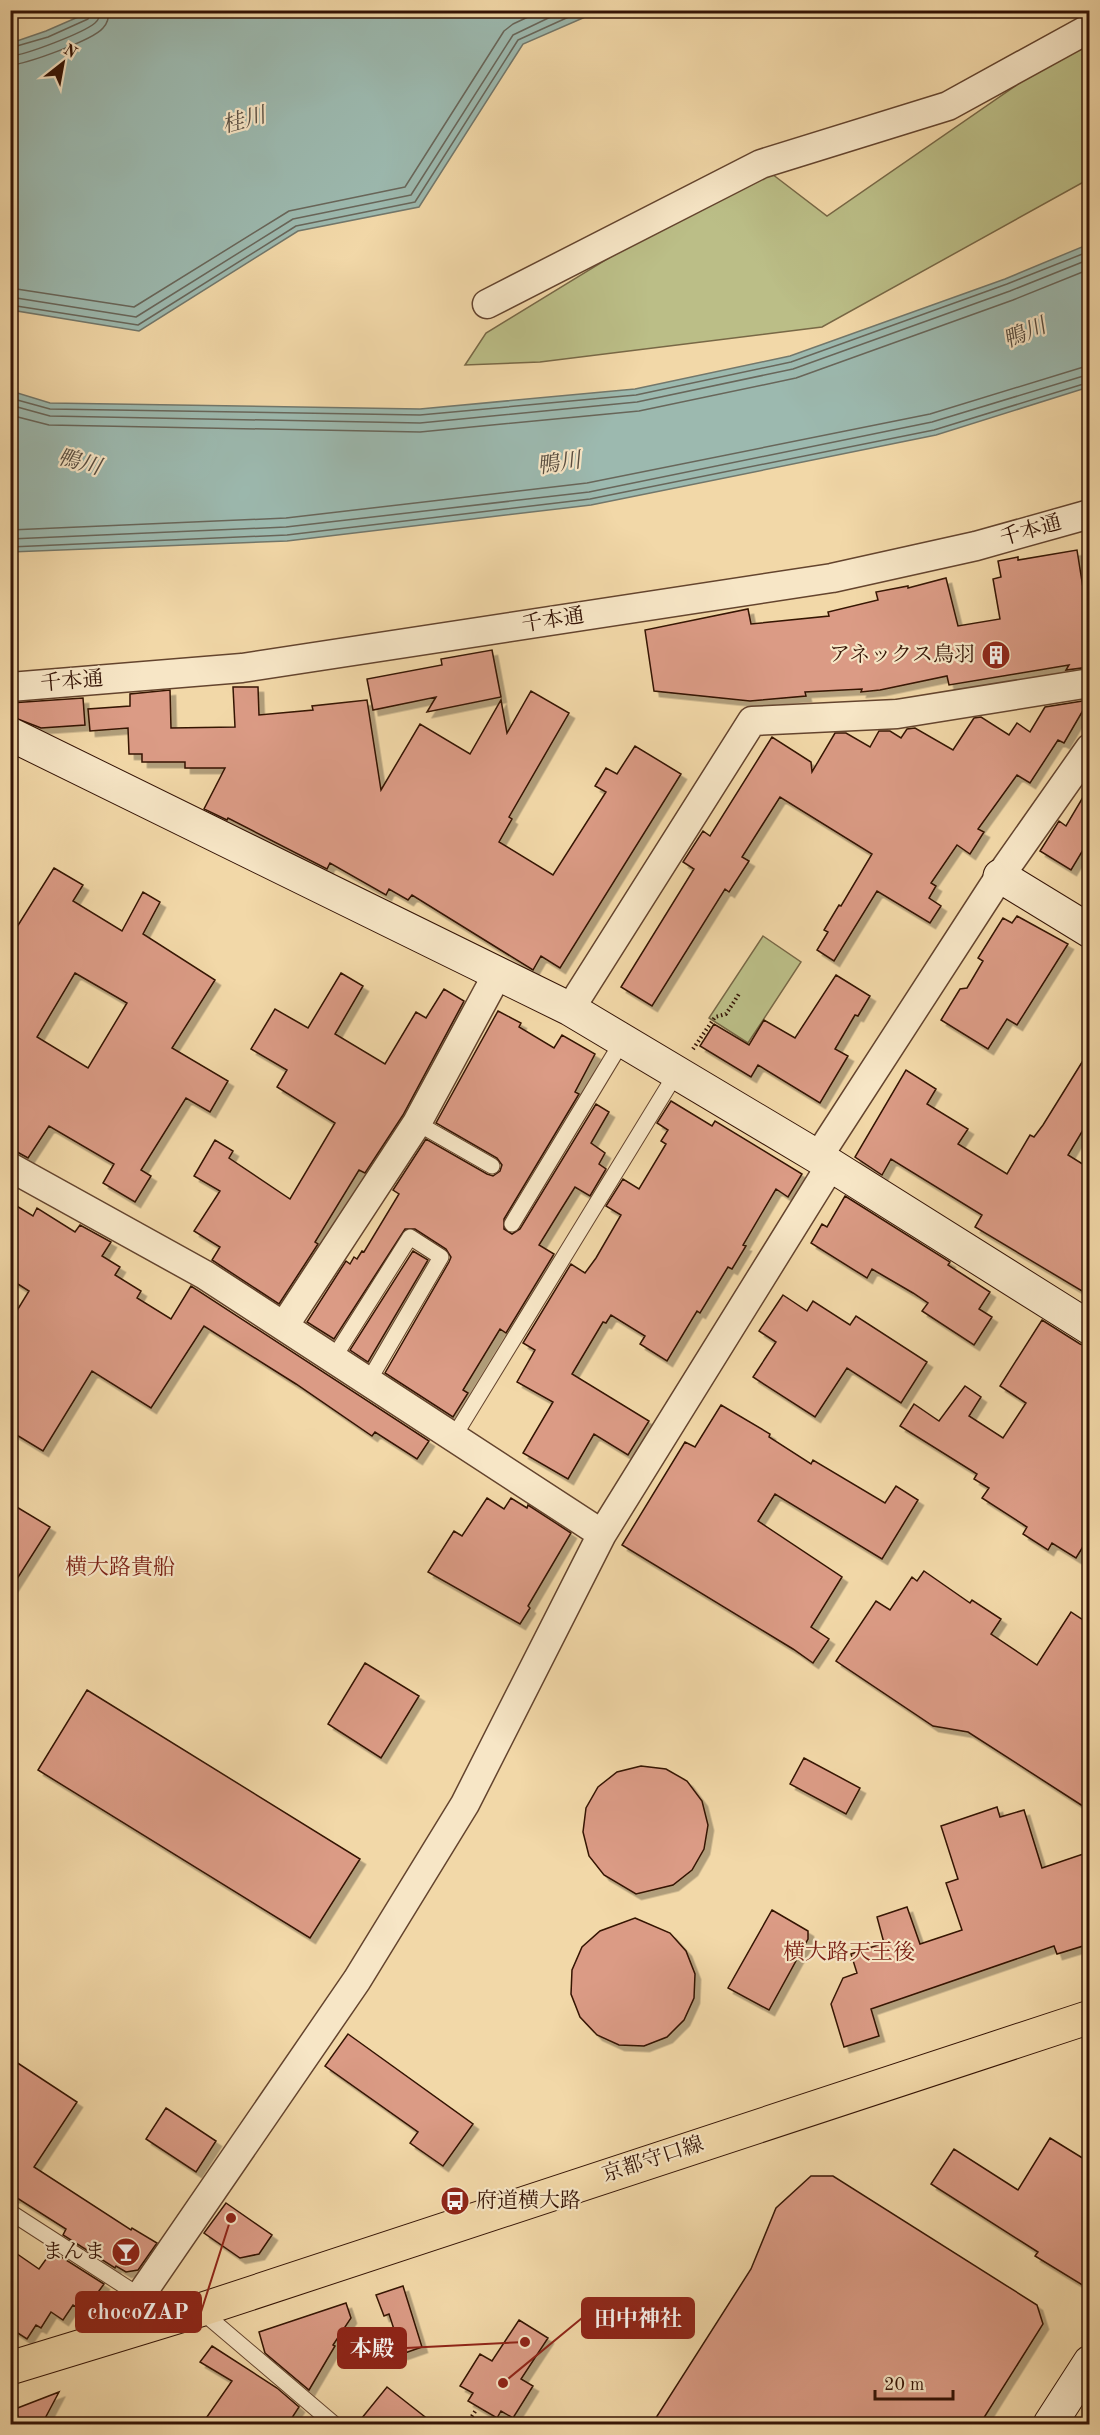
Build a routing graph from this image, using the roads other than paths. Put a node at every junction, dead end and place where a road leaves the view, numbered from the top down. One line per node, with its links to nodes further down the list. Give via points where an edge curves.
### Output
1 (1089, 28): 2 (street, via 948,106 761,164)
2 (487, 304)
3 (1089, 514): 5 (street, 千本通, via 976,546 832,578 242,668)
4 (1089, 682): 11 (street, via 897,714 752,721)
5 (10, 687)
6 (10, 734): 10 (street)
7 (1089, 748): 8 (street)
8 (1000, 876): 9 (street); 15 (street)
9 (1089, 930)
10 (498, 973): 11 (street); 14 (street)
11 (570, 1009): 12 (street)
12 (623, 1040): 13 (street); 18 (lane)
13 (677, 1072): 15 (street); 23 (lane)
14 (417, 1122): 16 (lane); 19 (street)
15 (825, 1161): 20 (street); 24 (street)
16 (492, 1166)
17 (10, 1167): 19 (street, via 205,1275)
18 (512, 1224)
19 (284, 1326): 21 (street)
20 (1089, 1328)
21 (333, 1359): 22 (street); 22 (lane, via 410,1237 441,1257)
22 (368, 1382): 23 (street)
23 (453, 1438): 24 (street)
24 (602, 1534): 27 (street, via 453,1822)
25 (1089, 2017): 28 (main road, 京都守口線)
26 (10, 2212): 27 (lane)
27 (146, 2310): 28 (main road, 京都守口線); 30 (main road, 京都守口線)
28 (201, 2310): 31 (lane)
29 (1089, 2362): 32 (street)
30 (10, 2368)
31 (334, 2424)
32 (1050, 2424)

